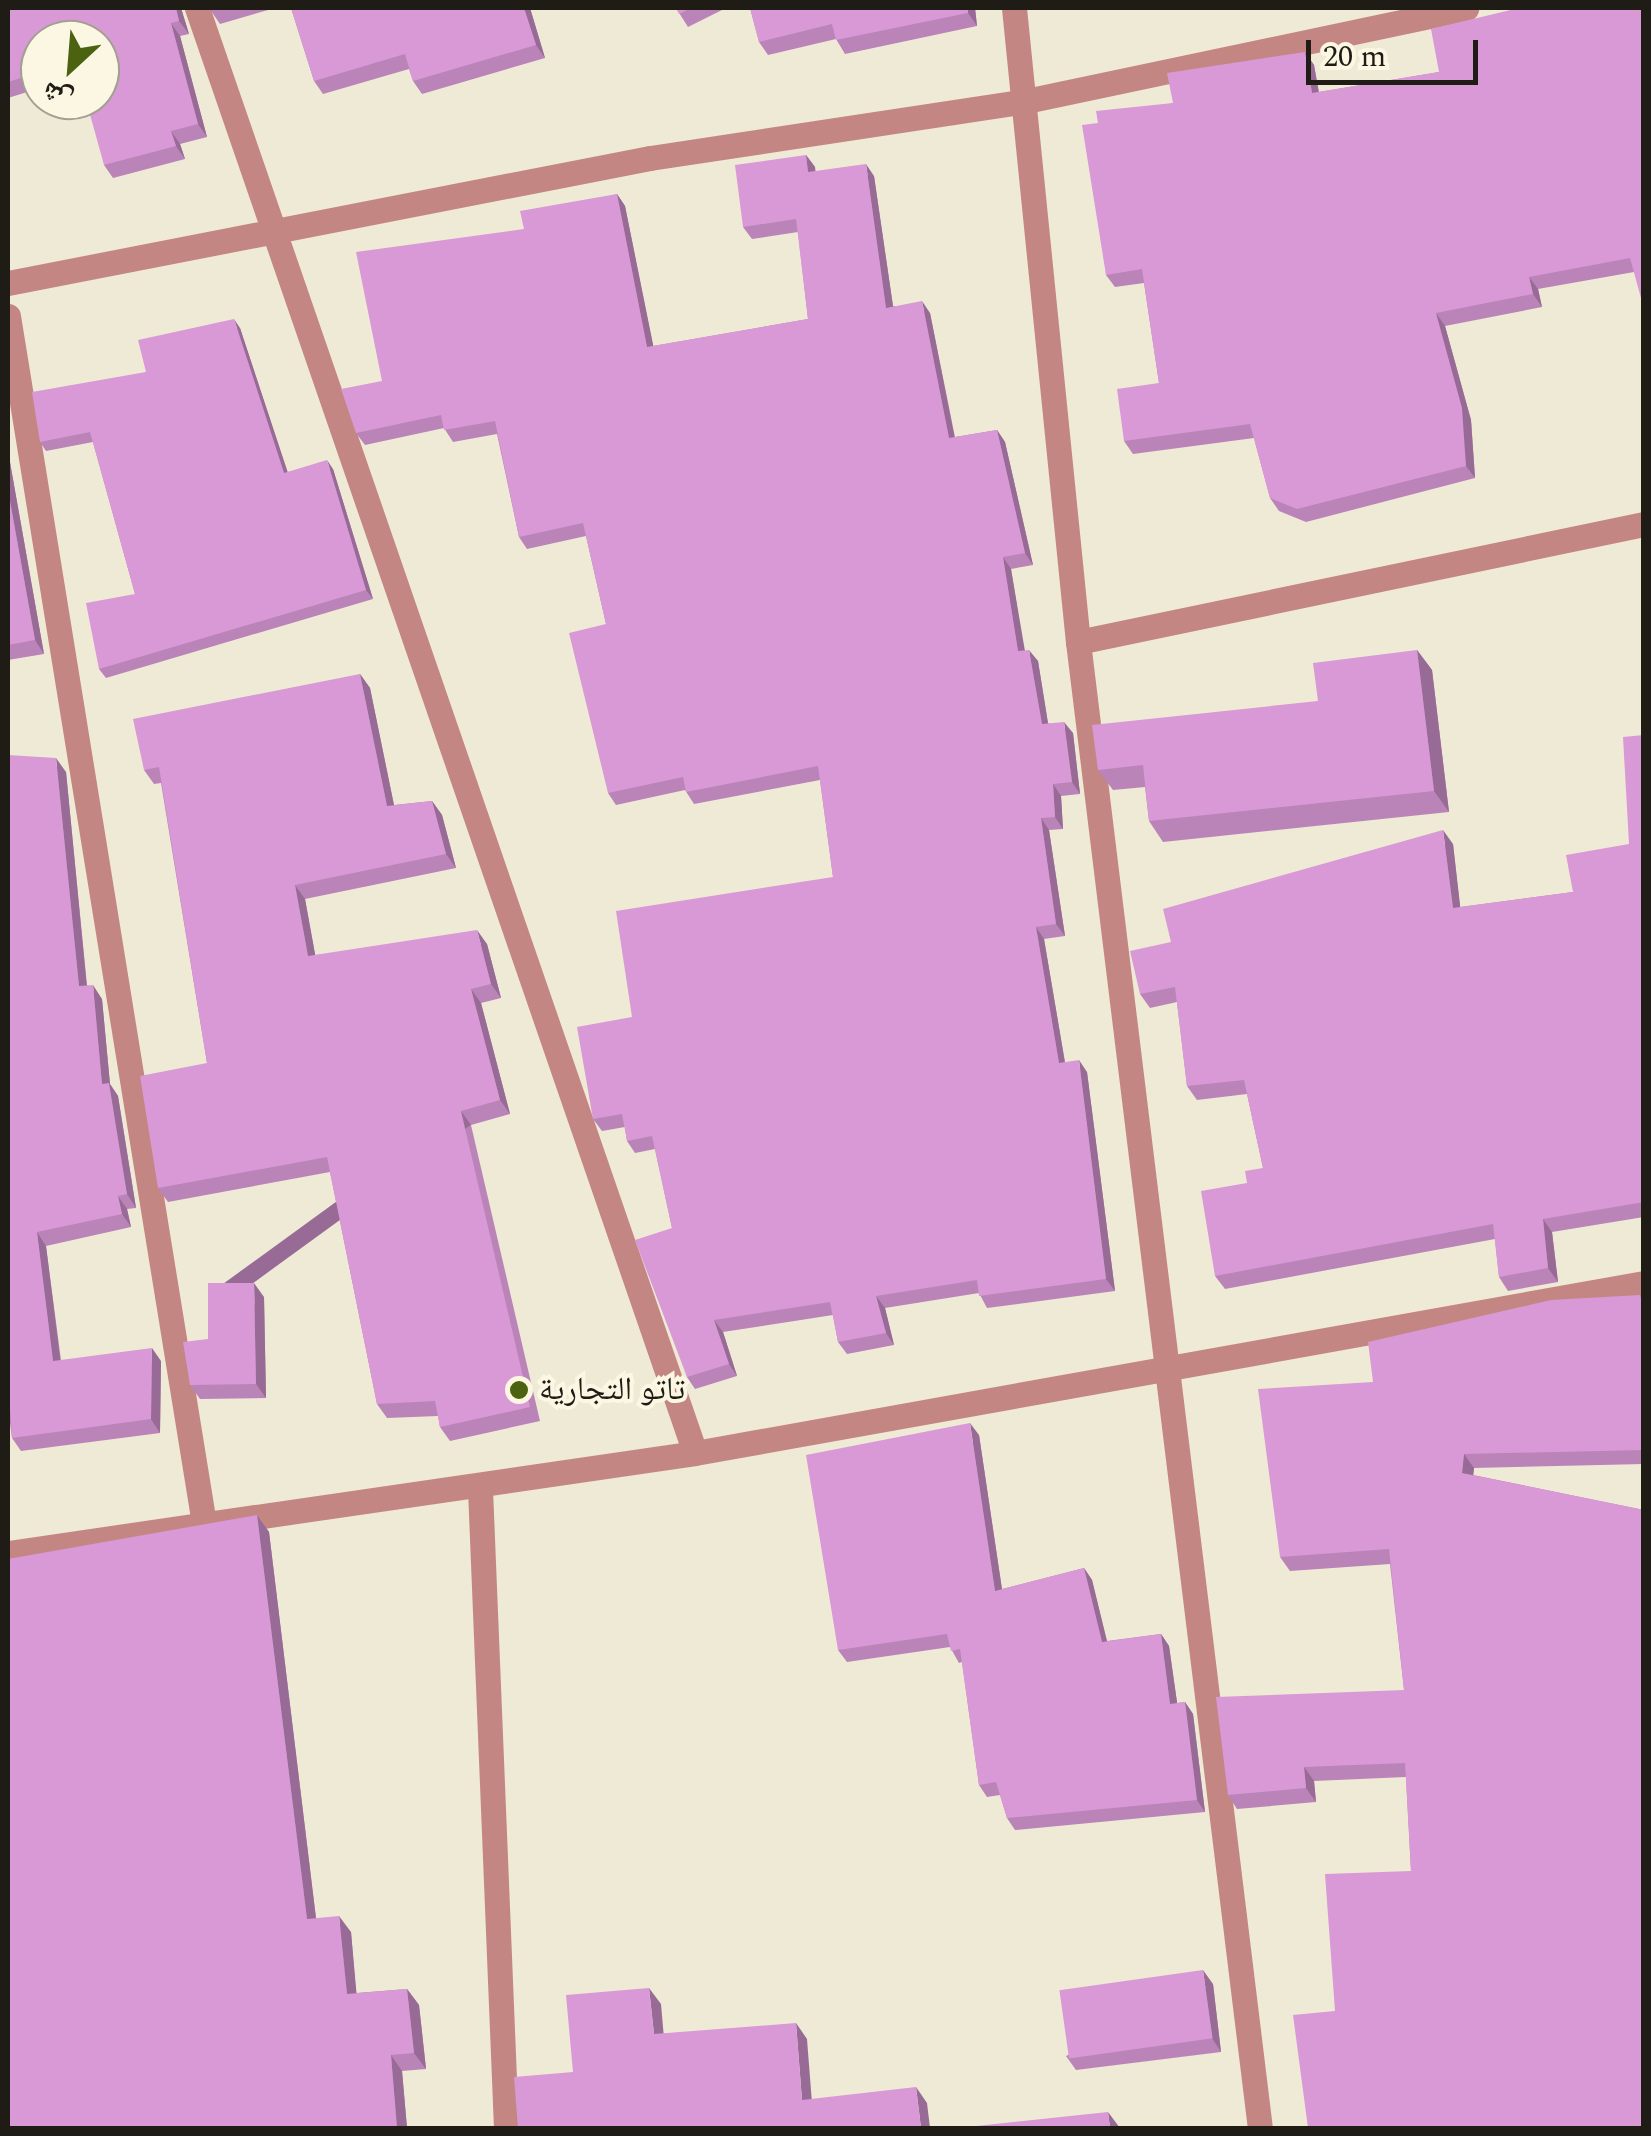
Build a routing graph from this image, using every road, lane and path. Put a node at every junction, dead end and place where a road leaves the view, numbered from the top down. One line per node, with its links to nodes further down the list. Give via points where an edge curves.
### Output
1 (196, 8): 5 (street)
2 (1014, 8): 4 (street)
3 (1466, 8): 4 (street)
4 (1026, 101): 5 (street, via 650,158); 9 (street)
5 (274, 230): 6 (street); 12 (street)
6 (8, 283)
7 (8, 316): 14 (street)
8 (1644, 524): 9 (street)
9 (1078, 642): 11 (street)
10 (1644, 1284): 11 (street)
11 (1173, 1365): 12 (street); 17 (street)
12 (695, 1453): 13 (street)
13 (480, 1488): 14 (street); 16 (street)
14 (204, 1523): 15 (street)
15 (8, 1553)
16 (506, 2128)
17 (1260, 2128)

